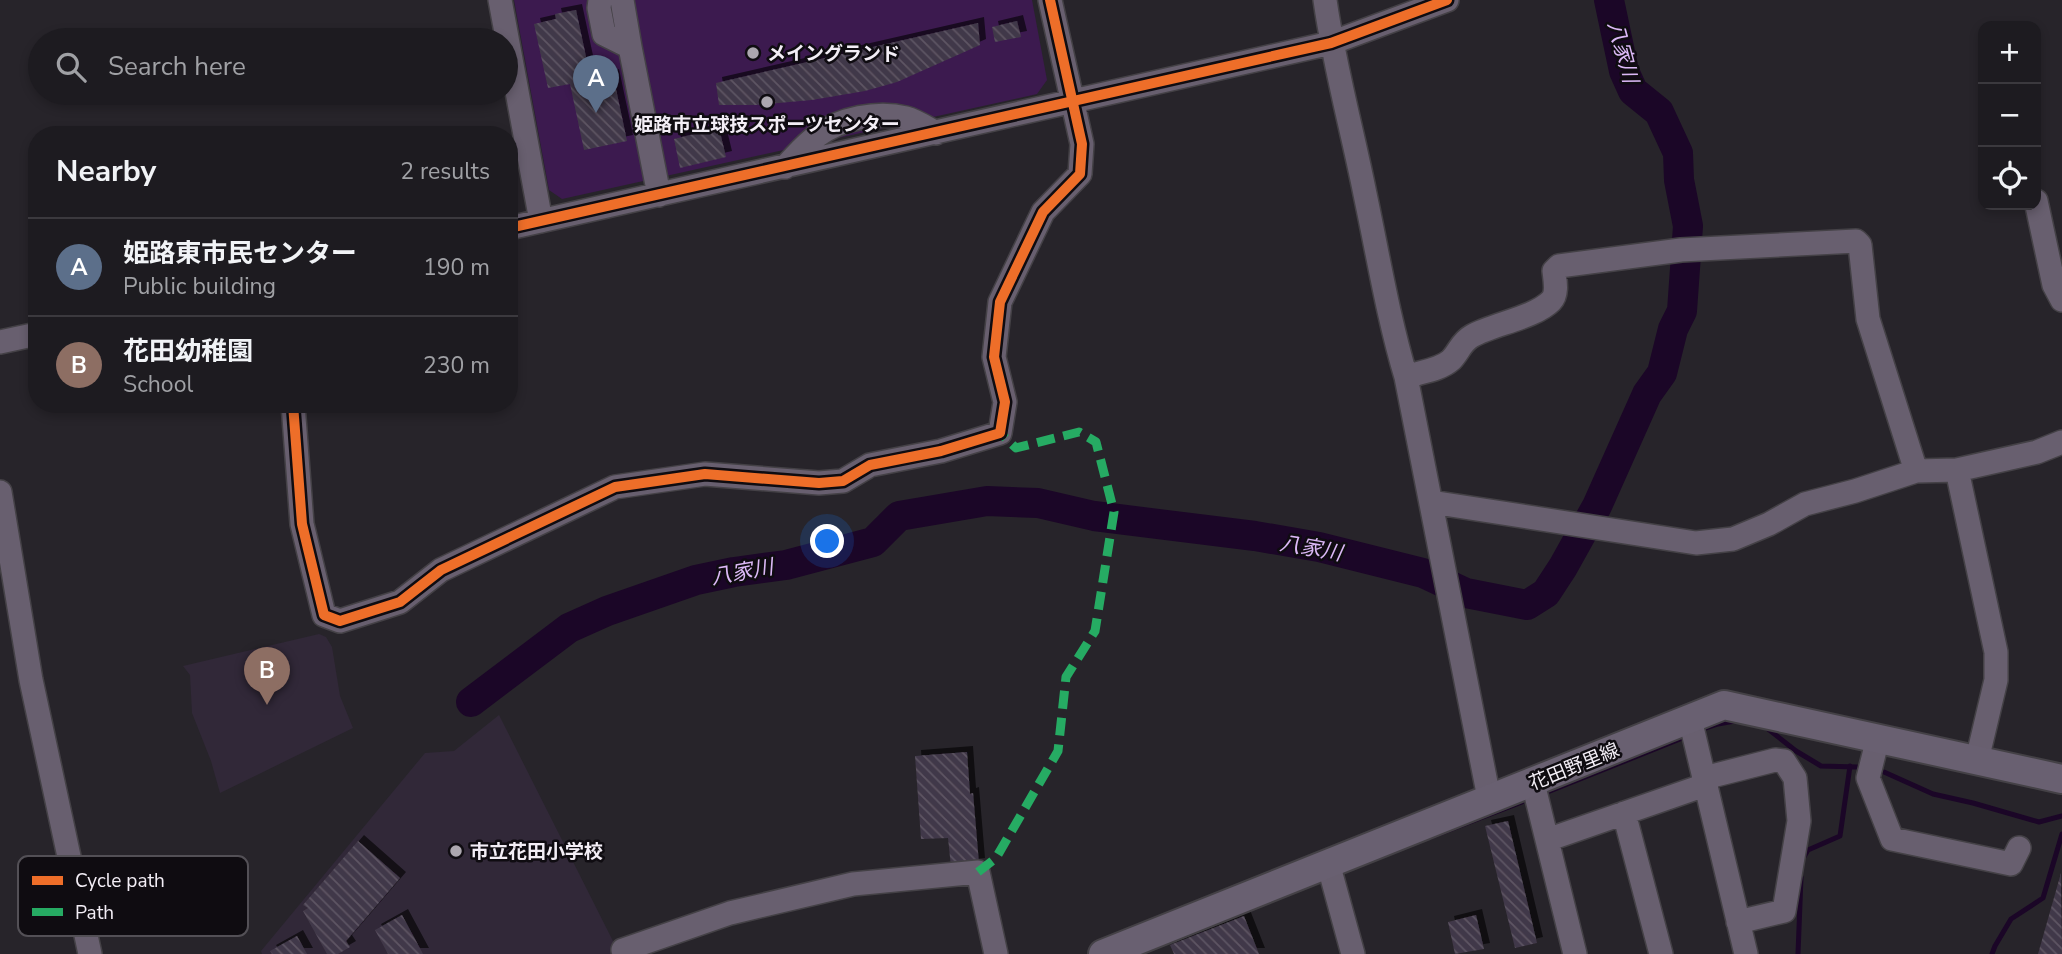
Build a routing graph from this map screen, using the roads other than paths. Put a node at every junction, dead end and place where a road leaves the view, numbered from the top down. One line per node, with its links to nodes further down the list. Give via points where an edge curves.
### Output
1 (500, 0): 7 (street)
2 (600, 0): 9 (street, via 604,34)
3 (622, 0): 9 (street)
4 (1050, 0): 11 (street)
5 (1325, 0): 8 (street)
6 (1447, 0): 8 (street)
7 (505, 28)
8 (1331, 43): 11 (street); 21 (street)
9 (630, 47): 14 (street)
10 (518, 97): 16 (street)
11 (1071, 102): 12 (street); 22 (street, via 1082,144 1080,174 1043,212 1000,302 994,357 1005,402 1000,433 870,465 843,481 705,474 615,487 441,570 400,602 340,621 324,615 302,524)
12 (936, 132): 13 (street); 13 (street, via 894,116 851,120 816,136)
13 (785, 166): 14 (street)
14 (659, 195): 16 (street)
15 (2038, 210): 18 (street, via 2054,285)
16 (541, 221): 17 (street)
17 (518, 226)
18 (2062, 300)
19 (28, 336): 20 (street)
20 (0, 342)
21 (1406, 377): 25 (street, via 1443,366 1471,336 1541,309 1553,300 1554,271 1559,266 1681,250 1856,241 1868,319); 27 (street)
22 (294, 413)
23 (2062, 442): 24 (street)
24 (1957, 470): 25 (street); 30 (street, via 1996,652 1996,680)
25 (1916, 471): 27 (street, via 1805,504 1733,539 1696,543)
26 (0, 492): 38 (street, via 31,680)
27 (1431, 502): 34 (street)
28 (1690, 719): 29 (main road, 花田野里線, via 1724,705); 32 (street); 33 (main road, 花田野里線)
29 (1878, 738): 30 (main road, 花田野里線); 37 (street, via 1868,778 1892,839 2011,864)
30 (1977, 760): 31 (main road, 花田野里線)
31 (2062, 779)
32 (1705, 782): 35 (street); 40 (street); 40 (street, via 1776,760 1784,761 1795,778 1799,821 1784,911)
33 (1533, 783): 34 (main road, 花田野里線); 36 (street)
34 (1489, 798): 39 (main road, 花田野里線)
35 (1624, 813): 36 (street); 48 (street)
36 (1547, 840): 47 (street)
37 (2019, 848)
38 (69, 856)
39 (1328, 863): 45 (main road, 花田野里線); 46 (street)
40 (1738, 922): 49 (street)
41 (86, 936): 42 (street)
42 (90, 954)
43 (625, 954): 44 (street, via 623,950 730,913 853,884 978,872)
44 (996, 954)
45 (1103, 954)
46 (1353, 954)
47 (1575, 954)
48 (1661, 954)
49 (1746, 954)

